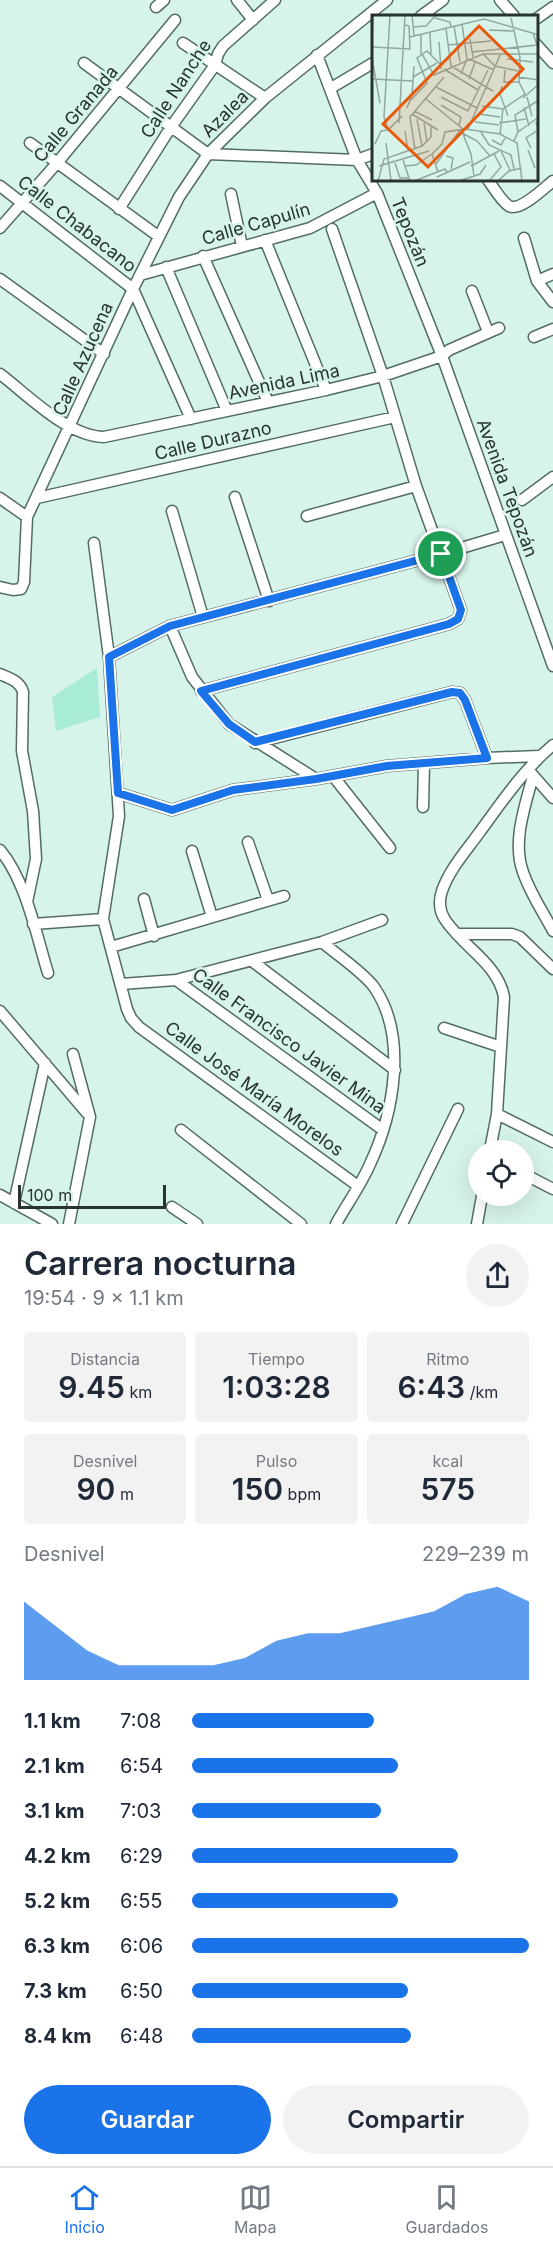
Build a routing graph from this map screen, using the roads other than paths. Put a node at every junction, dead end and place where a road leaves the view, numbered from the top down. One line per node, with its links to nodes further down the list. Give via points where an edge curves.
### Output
1 (237, 0): 11 (street)
2 (275, 0): 11 (street, Calle Nanche)
3 (387, 0): 14 (street, Azalea)
4 (443, 0): 7 (street)
5 (501, 0): 8 (street)
6 (553, 7): 9 (street)
7 (422, 15)
8 (509, 15)
9 (538, 18)
10 (175, 20): 19 (street, Calle Granada)
11 (253, 20): 18 (street, Calle Nanche, via 223,46)
12 (183, 43): 18 (street)
13 (538, 48): 16 (street)
14 (317, 55): 20 (street, Tepozán); 21 (street, Azalea)
15 (84, 63): 19 (street)
16 (553, 63)
17 (372, 64): 20 (street)
18 (215, 65): 21 (street); 22 (street, Calle Nanche)
19 (119, 88): 22 (street); 27 (street, Calle Granada)
20 (331, 88): 26 (street, Tepozán)
21 (265, 98): 24 (street, Azalea)
22 (171, 127): 24 (street); 34 (street, Calle Nanche)
23 (30, 143): 27 (street)
24 (208, 154): 26 (street); 37 (street, Calle Azucena)
25 (372, 154): 26 (street)
26 (357, 160): 31 (street, Tepozán)
27 (57, 163): 33 (street, Calle Granada); 34 (street)
28 (553, 181): 29 (street, via 514,207)
29 (490, 182)
30 (0, 186): 33 (street, Calle Chabacano)
31 (377, 193): 39 (street, Calle Capulín, via 310,228); 53 (street, Tepozán)
32 (231, 194): 40 (street)
33 (22, 202): 35 (street, Calle Granada); 47 (street, Calle Chabacano)
34 (119, 209): 37 (street)
35 (0, 228)
36 (332, 229): 55 (street)
37 (158, 236): 43 (street, Calle Azucena)
38 (524, 238): 46 (street)
39 (264, 240): 40 (street, Calle Capulín); 56 (street)
40 (242, 246): 41 (street, Calle Capulín)
41 (203, 256): 42 (street, Calle Capulín); 57 (street)
42 (166, 267): 43 (street, Calle Capulín); 58 (street)
43 (140, 274): 47 (street, Calle Azucena)
44 (553, 274): 46 (street)
45 (0, 279): 52 (street)
46 (537, 281): 49 (street)
47 (133, 289): 52 (street, Calle Azucena); 60 (street)
48 (472, 291): 53 (street, Avenida Lima, via 494,330)
49 (553, 302)
50 (553, 329): 51 (street)
51 (534, 337)
52 (104, 354): 61 (street, Calle Azucena)
53 (442, 356): 55 (street, Avenida Lima); 71 (street, Avenida Tepozán)
54 (0, 374): 61 (street)
55 (383, 376): 56 (street, Avenida Lima); 59 (street)
56 (326, 390): 57 (street, Avenida Lima)
57 (268, 402): 58 (street, Avenida Lima)
58 (227, 411): 60 (street, Avenida Lima)
59 (395, 417): 63 (street); 66 (street, Calle Durazno)
60 (191, 419): 61 (street, Avenida Lima, via 104,437)
61 (70, 428): 66 (street, Calle Azucena)
62 (553, 477): 67 (street)
63 (416, 486): 69 (street); 73 (street)
64 (235, 497): 75 (street)
65 (0, 498): 70 (street)
66 (37, 498): 70 (street, Calle Azucena)
67 (522, 500)
68 (172, 511): 76 (street)
69 (307, 516)
70 (27, 517): 74 (street, Calle Azucena, via 24,582 21,589 13,591)
71 (505, 535): 73 (street); 79 (street, Avenida Tepozán)
72 (94, 543): 78 (street)
73 (441, 554): 75 (street); 81 (street, via 461,610 458,619)
74 (0, 587)
75 (269, 601): 76 (street)
76 (203, 617): 77 (street)
77 (170, 626): 78 (street); 81 (street)
78 (109, 657): 91 (street)
79 (553, 666)
80 (0, 674): 101 (street, via 21,686 23,692 22,751 33,811 36,859)
81 (201, 691): 82 (street, via 229,724)
82 (255, 742): 85 (street, via 452,692 460,693 465,700); 89 (street)
83 (553, 745): 84 (street)
84 (539, 756): 85 (street); 87 (street)
85 (487, 758): 86 (street)
86 (424, 763): 88 (street); 93 (street)
87 (530, 772): 90 (street); 106 (street, via 520,833 520,860); 107 (street, via 457,863 442,892 442,916)
88 (333, 776): 89 (street); 95 (street)
89 (316, 779): 91 (street, via 233,790 172,810)
90 (549, 789): 92 (street)
91 (118, 793): 103 (street, via 119,816)
92 (553, 798)
93 (423, 807)
94 (248, 842): 100 (street)
95 (390, 848)
96 (0, 850): 101 (street)
97 (192, 852): 102 (street)
98 (284, 896): 100 (street)
99 (144, 899): 108 (street)
100 (268, 900): 102 (street)
101 (27, 902): 105 (street)
102 (212, 917): 108 (street)
103 (103, 919): 105 (street); 110 (street)
104 (382, 920): 109 (street)
105 (33, 924): 113 (street)
106 (553, 931)
107 (458, 933): 112 (street, via 512,934); 118 (street, via 502,985)
108 (154, 936): 110 (street)
109 (322, 942): 111 (street); 121 (street, via 373,985 392,1034)
110 (111, 947): 115 (street)
111 (252, 961): 114 (street); 121 (street)
112 (553, 969)
113 (48, 973)
114 (176, 980): 115 (street); 126 (street, Calle Francisco Javier Mina)
115 (121, 984): 130 (street, Calle José María Morelos, via 131,1018 139,1027)
116 (0, 1011): 120 (street)
117 (444, 1028): 118 (street)
118 (501, 1047): 123 (street)
119 (73, 1054): 124 (street)
120 (45, 1063): 124 (street); 133 (street)
121 (395, 1070): 126 (street)
122 (458, 1109): 141 (street)
123 (497, 1114): 127 (street); 128 (street)
124 (90, 1117): 137 (street)
125 (180, 1130): 139 (street)
126 (383, 1130): 130 (street)
127 (492, 1140)
128 (553, 1142)
129 (534, 1179): 131 (street)
130 (358, 1186): 140 (street)
131 (553, 1189)
132 (0, 1195): 133 (street)
133 (14, 1203): 136 (street)
134 (481, 1206): 142 (street)
135 (172, 1207): 138 (street)
136 (52, 1224)
137 (69, 1224)
138 (197, 1224)
139 (301, 1224)
140 (336, 1224)
141 (402, 1224)
142 (478, 1224)

